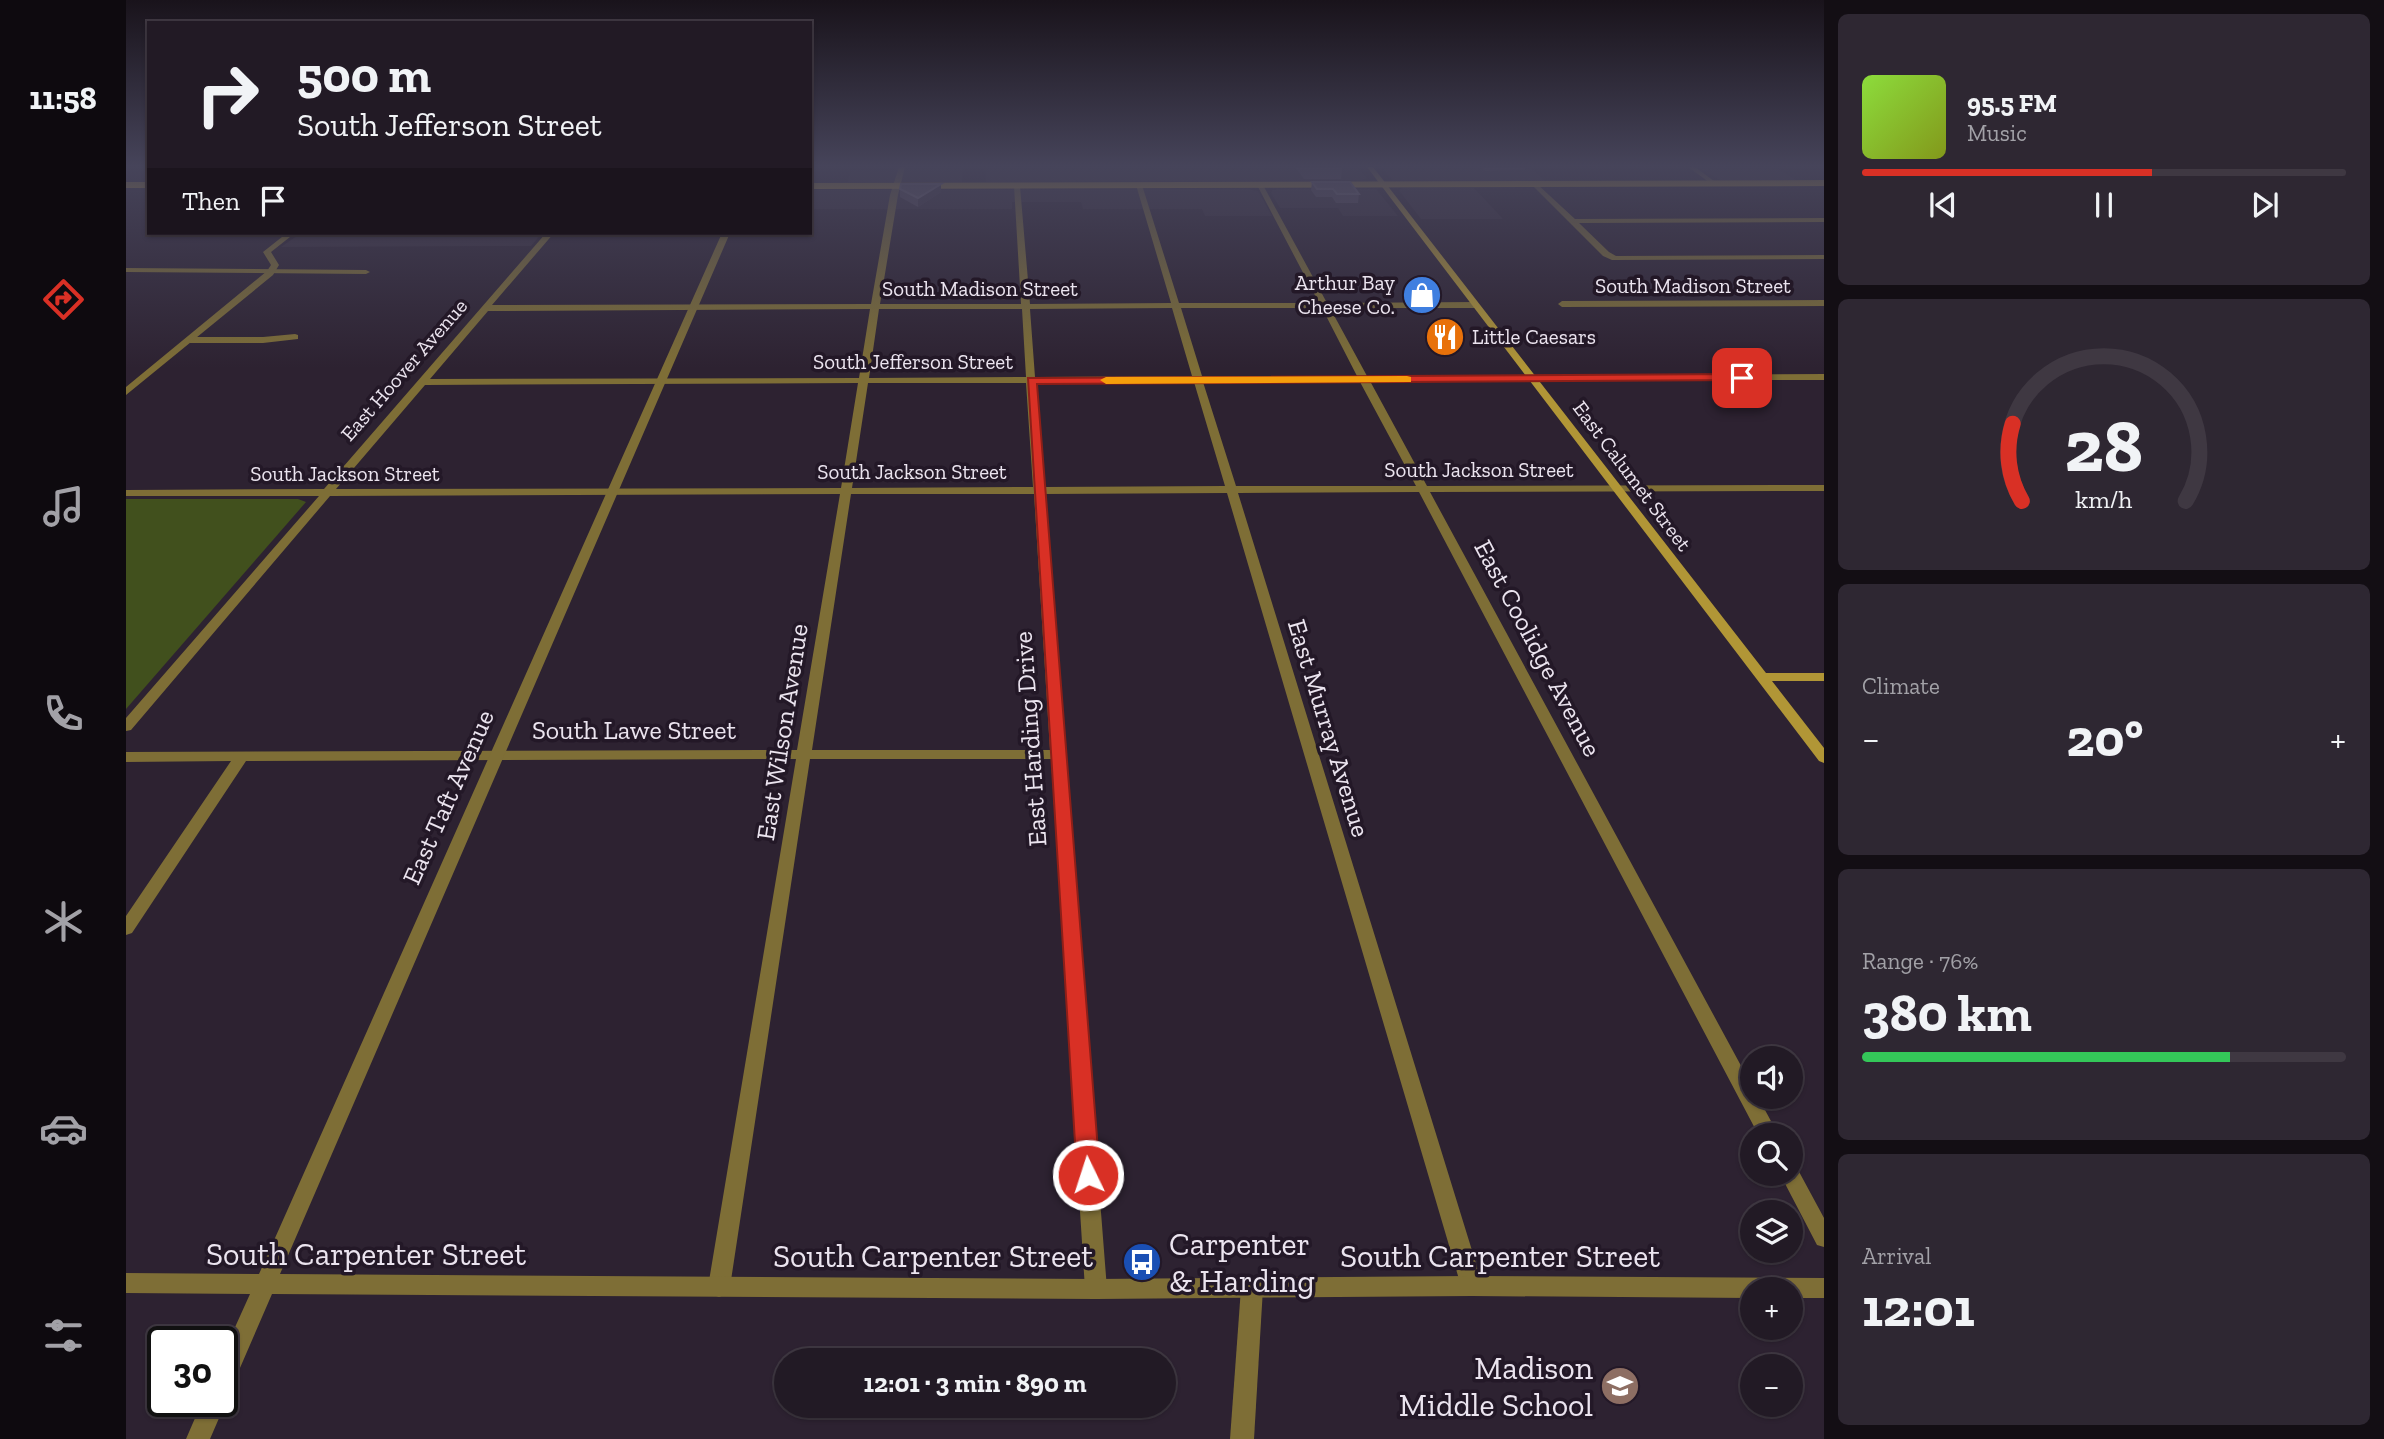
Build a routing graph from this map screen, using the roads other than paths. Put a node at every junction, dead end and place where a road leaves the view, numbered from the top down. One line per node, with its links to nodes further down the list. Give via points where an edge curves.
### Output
1 (888, 234): 20 (street, East Wilson Avenue)
2 (1021, 234): 21 (street, East Harding Drive)
3 (1154, 234): 17 (street, East Murray Avenue)
4 (1287, 234): 18 (street, East Coolidge Avenue)
5 (1422, 234): 16 (main road, East Calumet Street)
6 (1586, 234): 10 (street, via 1615,257)
7 (288, 235): 12 (street, via 267,252 275,264)
8 (548, 235): 22 (street, East Hoover Avenue)
9 (725, 235): 19 (street, East Taft Avenue)
10 (1824, 257)
11 (126, 270): 12 (street)
12 (273, 270): 13 (street); 24 (street)
13 (366, 272)
14 (1824, 303): 15 (street, South Madison Street)
15 (1562, 304)
16 (1475, 305): 18 (street, South Madison Street); 26 (main road, East Calumet Street)
17 (1176, 306): 18 (street, South Madison Street); 21 (street, South Madison Street); 28 (street, East Murray Avenue)
18 (1326, 306): 27 (street, East Coolidge Avenue)
19 (695, 307): 20 (street, South Madison Street); 22 (street, South Madison Street); 32 (street, East Taft Avenue)
20 (875, 307): 21 (street, South Madison Street); 29 (street, East Wilson Avenue)
21 (1026, 307): 30 (street, East Harding Drive)
22 (485, 308): 31 (street, East Hoover Avenue)
23 (295, 337): 24 (street)
24 (190, 340): 33 (street)
25 (1824, 377): 26 (street, South Jefferson Street)
26 (1533, 378): 27 (street, South Jefferson Street); 34 (main road, East Calumet Street)
27 (1365, 379): 28 (street, South Jefferson Street); 37 (street, East Coolidge Avenue)
28 (1198, 380): 30 (street, South Jefferson Street); 39 (street, East Murray Avenue)
29 (863, 381): 30 (street, South Jefferson Street); 32 (street, South Jefferson Street); 40 (street, East Wilson Avenue)
30 (1031, 381): 38 (street, East Harding Drive)
31 (421, 382): 32 (street, South Jefferson Street); 42 (street, East Hoover Avenue)
32 (663, 382): 43 (street, East Taft Avenue)
33 (126, 392)
34 (1617, 488): 35 (street, South Jackson Street); 37 (street, South Jackson Street); 45 (main road, East Calumet Street)
35 (1811, 488): 36 (street, South Jackson Street); 44 (street)
36 (1824, 488)
37 (1424, 490): 39 (street, South Jackson Street); 55 (street, East Coolidge Avenue)
38 (1040, 491): 39 (street, South Jackson Street); 40 (street, South Jackson Street); 49 (street, East Harding Drive)
39 (1232, 491): 60 (street, East Murray Avenue)
40 (845, 492): 43 (street, South Jackson Street); 48 (street, East Wilson Avenue)
41 (126, 493): 42 (street, South Jackson Street)
42 (325, 493): 43 (street, South Jackson Street); 47 (street, East Hoover Avenue)
43 (614, 493): 50 (street, East Taft Avenue)
44 (1824, 500)
45 (1762, 677): 46 (main road); 53 (main road, East Calumet Street)
46 (1824, 677)
47 (126, 727)
48 (803, 754): 49 (street, South Lawe Street); 50 (street, South Lawe Street); 61 (street, East Wilson Avenue)
49 (1058, 754): 64 (street, East Harding Drive)
50 (497, 755): 51 (street, South Lawe Street); 59 (street, East Taft Avenue)
51 (242, 756): 52 (street, South Lawe Street); 54 (street)
52 (126, 757)
53 (1824, 758)
54 (126, 929)
55 (1762, 1123)
56 (1796, 1186): 57 (street)
57 (1824, 1238)
58 (126, 1283): 59 (street, South Carpenter Street)
59 (265, 1285): 61 (street, South Carpenter Street); 65 (street, East Taft Avenue)
60 (1472, 1286): 62 (street, South Carpenter Street); 63 (street, South Carpenter Street)
61 (719, 1287): 64 (street, South Carpenter Street)
62 (1252, 1288): 64 (street, South Carpenter Street); 68 (street)
63 (1824, 1288)
64 (1096, 1289)
65 (238, 1347)
66 (208, 1417): 67 (street)
67 (198, 1439)
68 (1242, 1439)

